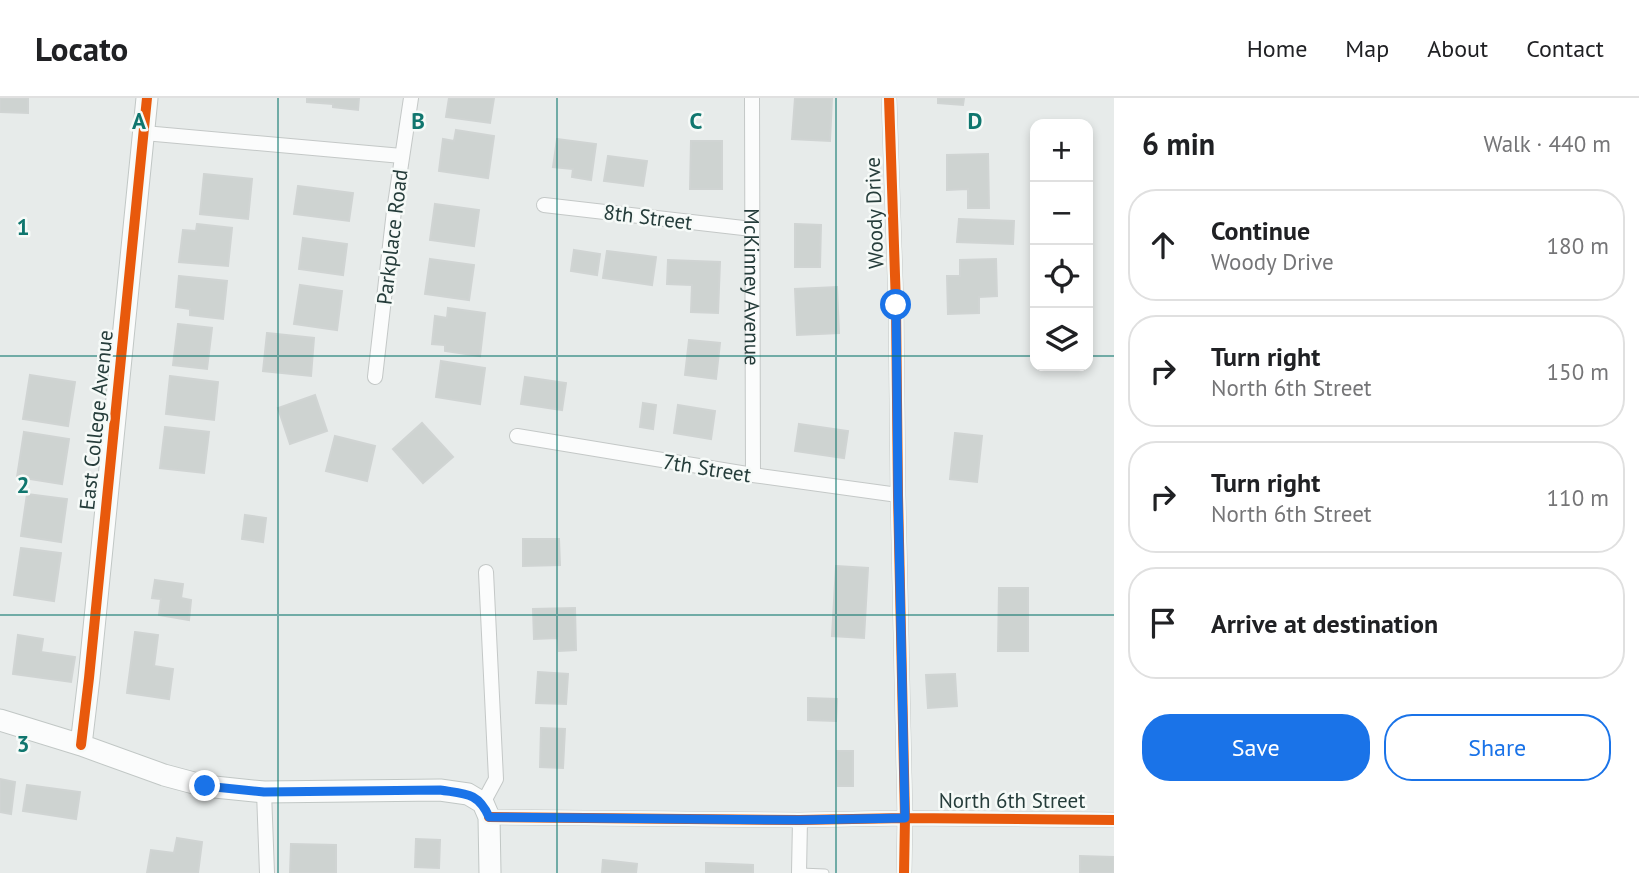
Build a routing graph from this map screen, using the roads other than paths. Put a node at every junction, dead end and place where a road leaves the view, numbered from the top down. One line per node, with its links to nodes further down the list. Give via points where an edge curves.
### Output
1 (147, 98): 5 (street, East College Avenue)
2 (411, 98): 6 (street, Parkplace Road)
3 (752, 98): 8 (street, McKinney Avenue)
4 (889, 98): 12 (street, Woody Drive)
5 (144, 133): 6 (street); 15 (street, East College Avenue)
6 (402, 156): 9 (street, Parkplace Road)
7 (544, 205): 8 (street, 8th Street)
8 (752, 229): 11 (street, McKinney Avenue)
9 (375, 377)
10 (517, 436): 11 (street, 7th Street)
11 (753, 475): 12 (street, 7th Street)
12 (898, 495): 18 (street, Woody Drive)
13 (486, 572): 17 (street, via 496,779)
14 (0, 720): 15 (street, North 6th Street)
15 (81, 745): 16 (street, North 6th Street, via 205,786)
16 (264, 792): 17 (street, North 6th Street, via 440,790 468,794); 22 (street)
17 (486, 810): 19 (street, North 6th Street); 23 (street)
18 (905, 818): 19 (street, North 6th Street); 20 (street, North 6th Street); 25 (street, Woody Drive)
19 (800, 820): 21 (street)
20 (1114, 820)
21 (799, 872): 24 (lane)
22 (267, 873)
23 (490, 873)
24 (825, 873)
25 (904, 873)

